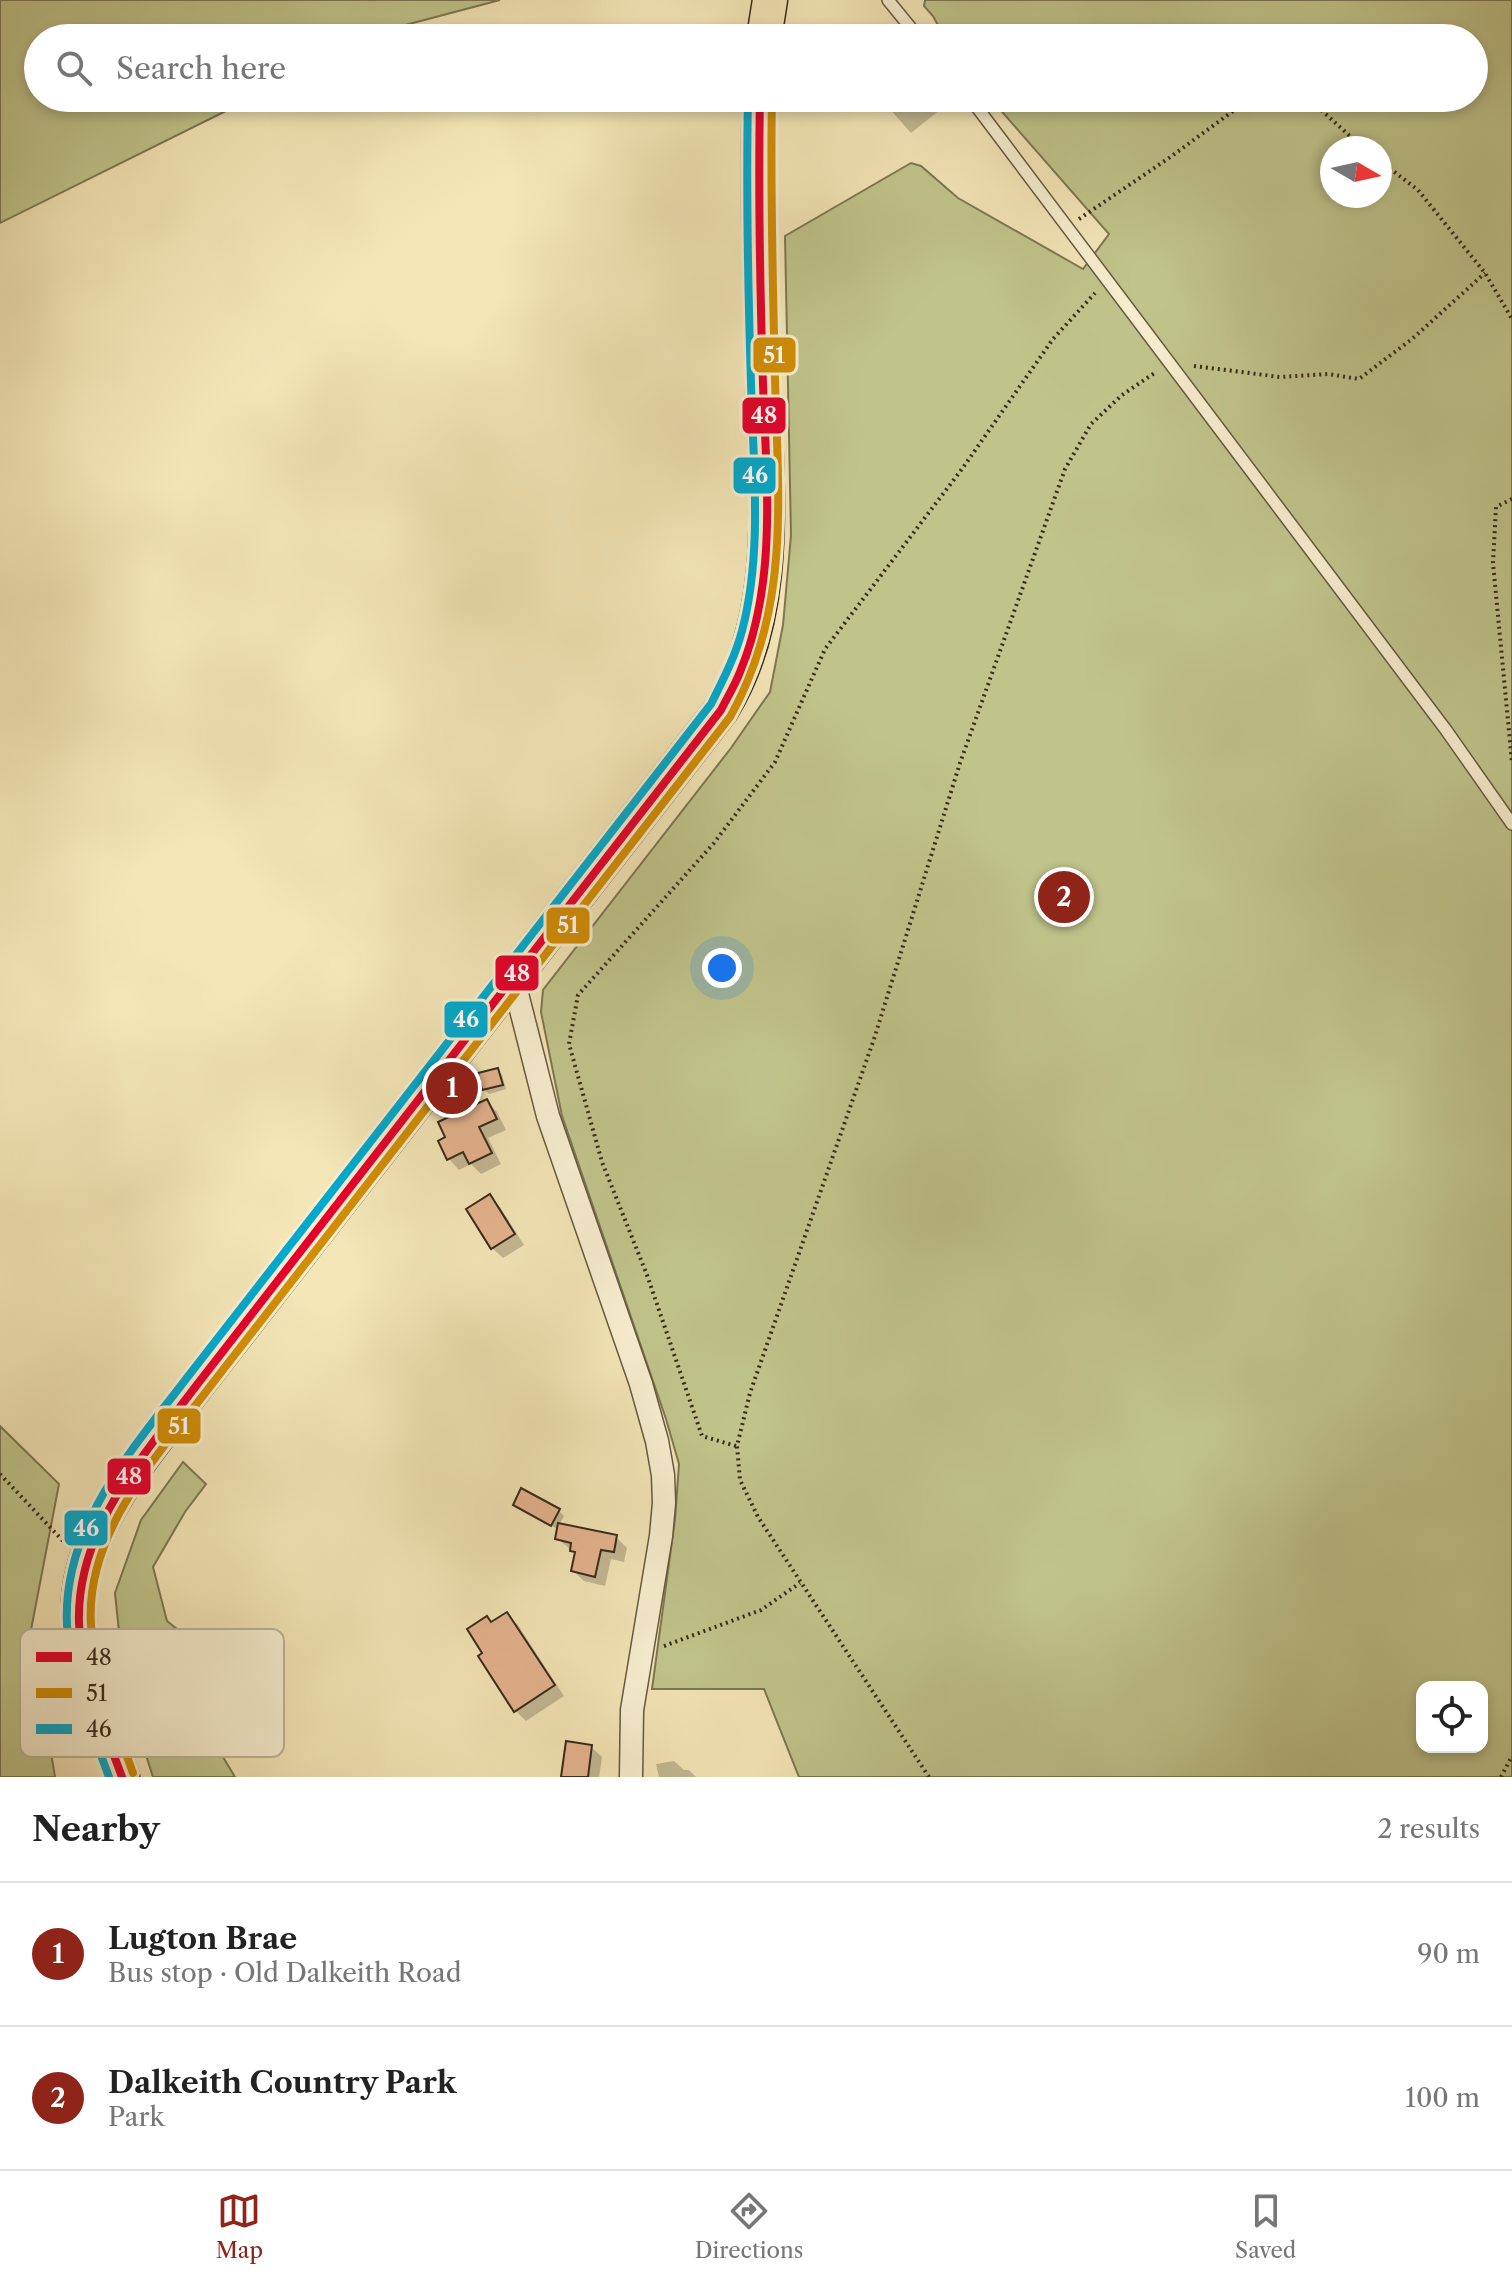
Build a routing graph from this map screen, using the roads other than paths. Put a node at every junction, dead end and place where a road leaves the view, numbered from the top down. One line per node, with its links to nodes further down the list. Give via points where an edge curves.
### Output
1 (770, 0): 3 (main road)
2 (888, 0): 4 (lane)
3 (766, 24)
4 (908, 24)
5 (760, 112): 8 (main road, via 765,531 749,650 721,710)
6 (981, 112): 7 (lane)
7 (1512, 824)
8 (513, 978): 9 (main road, via 137,1465 86,1563 79,1601); 12 (street, via 548,1116 641,1384 663,1475 661,1536 632,1710)
9 (82, 1629)
10 (115, 1757): 11 (main road)
11 (122, 1777)
12 (631, 1777)

